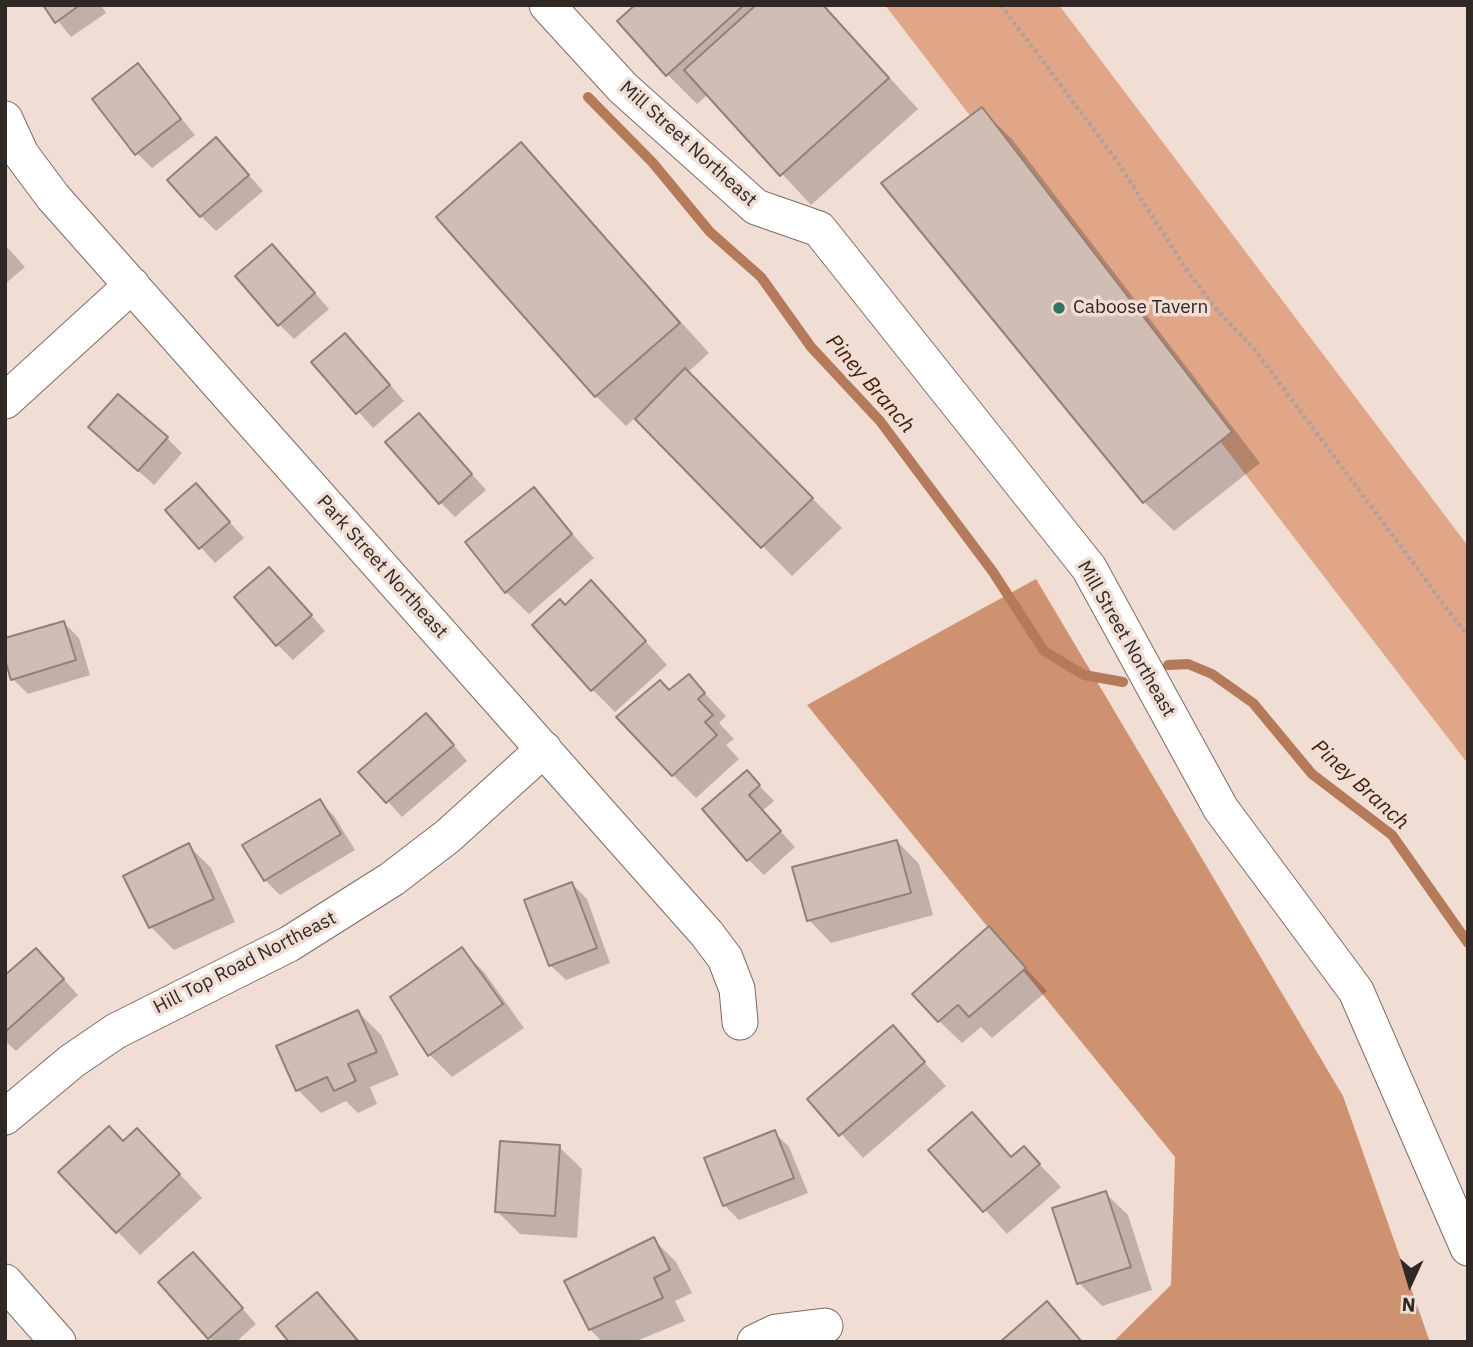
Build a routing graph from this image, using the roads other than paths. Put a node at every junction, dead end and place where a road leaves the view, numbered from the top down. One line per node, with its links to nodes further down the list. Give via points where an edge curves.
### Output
1 (547, 5): 8 (street, Mill Street Northeast, via 623,88 756,207 819,229 1089,568 1221,809 1356,991)
2 (5, 119): 3 (street, Park Street Northeast, via 21,154 53,197)
3 (132, 285): 4 (street); 5 (street, Park Street Northeast)
4 (5, 401)
5 (544, 749): 6 (street, Park Street Northeast, via 725,958 737,989); 7 (street, Hill Top Road Northeast, via 448,836 392,879 289,944 116,1031)
6 (740, 1022)
7 (5, 1117)
8 (1468, 1248)
9 (5, 1282): 11 (street)
10 (825, 1326): 12 (street, via 776,1332)
11 (58, 1342)
12 (755, 1342)

